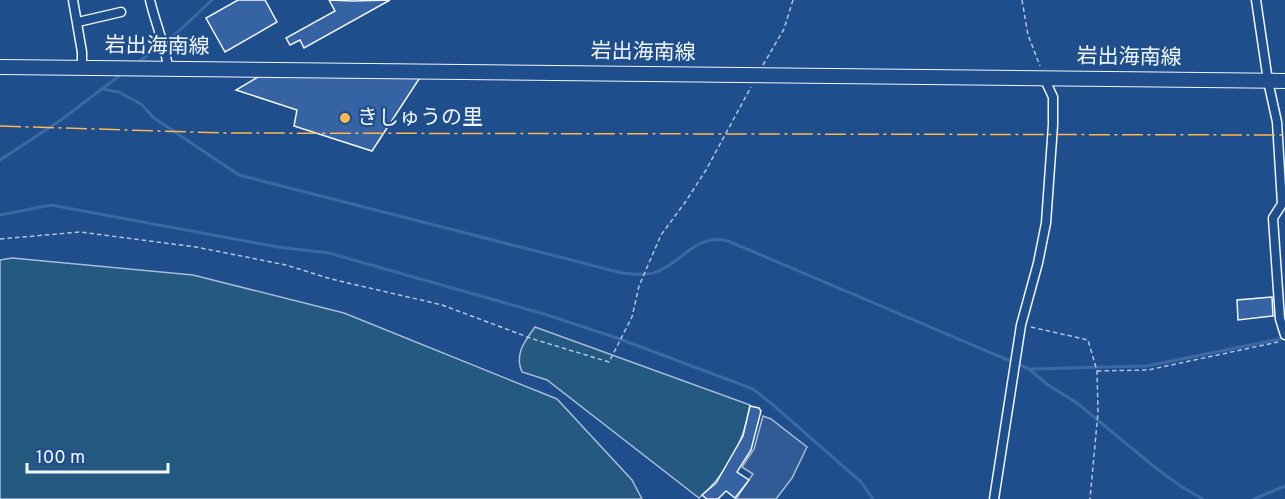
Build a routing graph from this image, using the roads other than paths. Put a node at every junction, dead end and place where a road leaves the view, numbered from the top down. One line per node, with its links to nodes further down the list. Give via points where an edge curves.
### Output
1 (73, 0): 5 (street)
2 (150, 0): 8 (street)
3 (1256, 0): 10 (street)
4 (121, 12): 5 (street)
5 (78, 22): 7 (street)
6 (0, 67): 7 (main road, 岩出海南線)
7 (82, 67): 8 (main road, 岩出海南線)
8 (168, 67): 9 (main road, 岩出海南線)
9 (1044, 78): 10 (main road, 岩出海南線); 13 (street, via 1053,97 1046,223 1021,325)
10 (1268, 81): 11 (main road, 岩出海南線); 12 (street, via 1277,122 1281,171 1282,204 1273,218 1280,319)
11 (1285, 81)
12 (1285, 335)
13 (994, 499)

